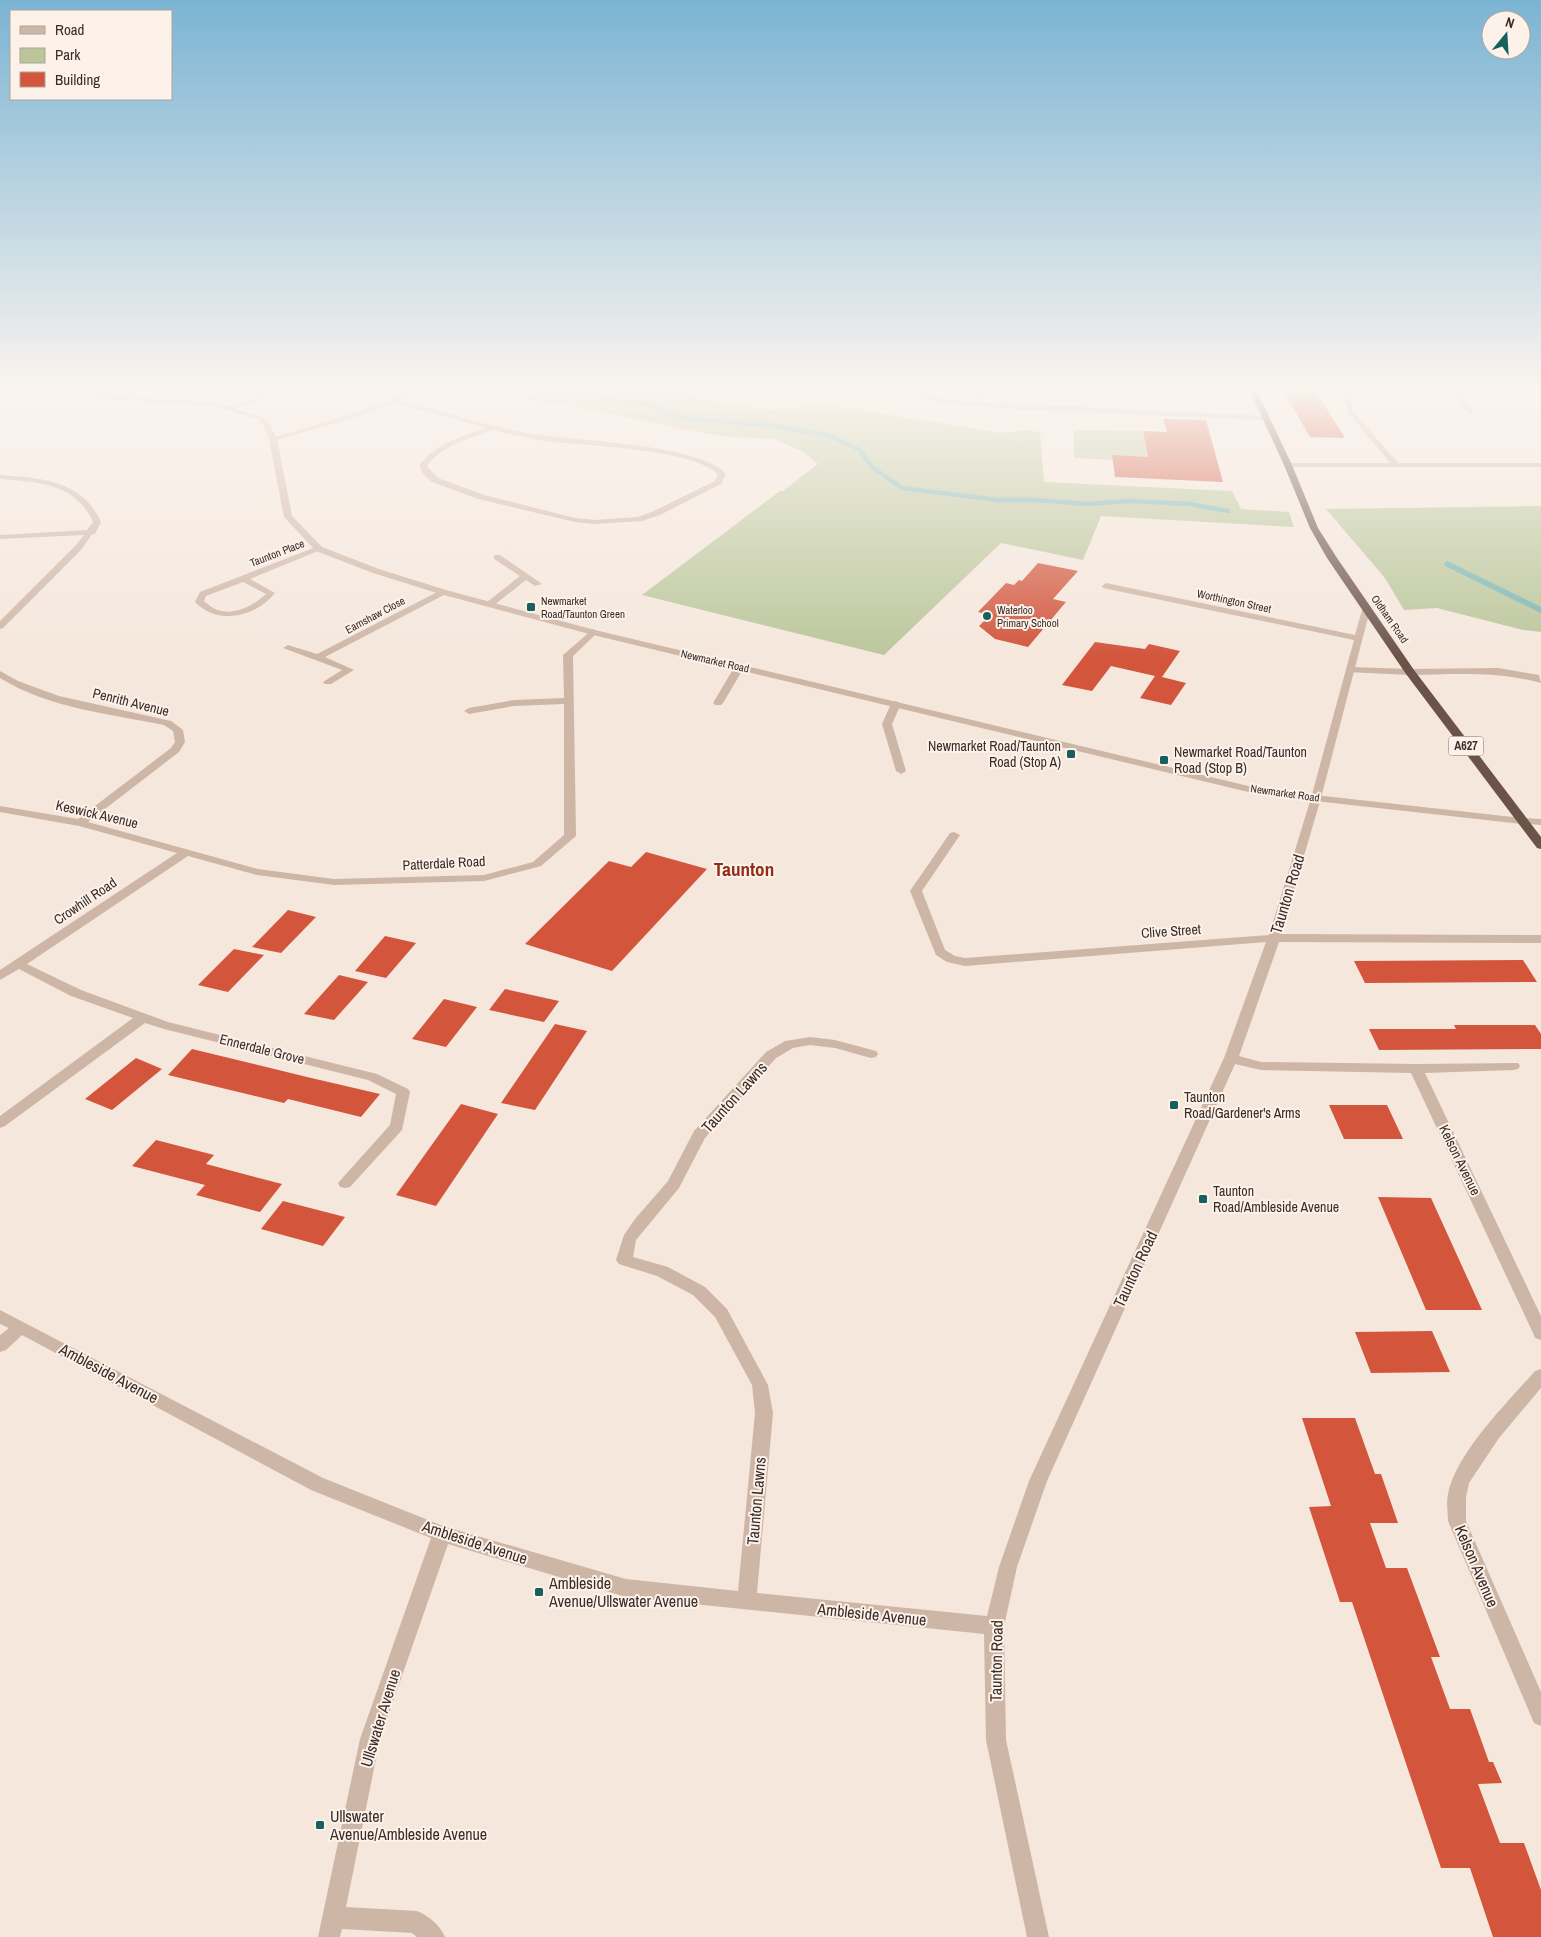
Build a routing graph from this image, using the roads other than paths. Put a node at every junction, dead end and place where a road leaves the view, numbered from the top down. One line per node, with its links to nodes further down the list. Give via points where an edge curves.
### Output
1 (3, 477): 6 (street, via 43,482 79,494 94,509 97,522)
2 (280, 477): 8 (street, Newmarket Road, via 288,517)
3 (432, 477): 4 (street, via 481,497 594,522 639,519 656,513 718,482)
4 (720, 477)
5 (1293, 477): 16 (highway, Oldham Road / A627, via 1314,528)
6 (92, 532): 7 (street); 17 (street)
7 (0, 537)
8 (320, 549): 11 (street, Taunton Place); 14 (street, Newmarket Road)
9 (497, 557): 10 (street)
10 (525, 576): 12 (street); 15 (street)
11 (242, 578): 11 (street, Taunton Place, via 271,594 259,605 238,613 216,612 199,602 202,594)
12 (538, 584)
13 (1106, 586): 19 (street, Worthington Street)
14 (444, 592): 15 (street, Newmarket Road); 21 (street, Earnshaw Close)
15 (490, 604): 18 (street, Newmarket Road)
16 (1366, 610): 19 (street, Taunton Road); 24 (highway, Oldham Road / A627)
17 (0, 626)
18 (593, 632): 22 (street, Newmarket Road); 28 (street, Patterdale Road, via 568,655)
19 (1358, 638): 23 (street, Taunton Road)
20 (288, 648): 21 (street)
21 (318, 657): 27 (street, via 349,670)
22 (740, 666): 29 (street); 30 (street, Newmarket Road)
23 (1350, 670): 24 (street); 33 (street, Taunton Road)
24 (1410, 672): 26 (street, via 1498,671); 35 (highway, Oldham Road / A627)
25 (0, 674): 37 (street, Penrith Avenue, via 19,686 64,700 167,723 178,730 180,742 175,750)
26 (1541, 680)
27 (328, 682)
28 (568, 701): 31 (street, via 514,703); 40 (street, Patterdale Road, via 570,836 537,864 484,878 334,882 257,872)
29 (718, 703)
30 (896, 704): 32 (street, via 886,724); 33 (street, Newmarket Road, via 1261,792)
31 (469, 711)
32 (901, 771)
33 (1316, 798): 35 (street, Newmarket Road); 41 (street, Taunton Road)
34 (0, 809): 37 (street, Keswick Avenue)
35 (1522, 821): 36 (street, Newmarket Road); 39 (highway, Oldham Road / A627)
36 (1541, 822)
37 (80, 823): 40 (street, Keswick Avenue)
38 (954, 834): 41 (street, Clive Street, via 916,891 940,952 951,959 964,962)
39 (1541, 845)
40 (186, 852): 43 (street, Crowhill Road)
41 (1274, 938): 42 (street, Clive Street); 47 (street, Taunton Road)
42 (1541, 939)
43 (18, 964): 44 (street, Crowhill Road); 45 (street, Ennerdale Grove, via 76,993)
44 (0, 976)
45 (144, 1017): 50 (street); 51 (street, Ennerdale Grove, via 164,1025 372,1077 403,1092 397,1127)
46 (871, 1054): 58 (street, Taunton Lawns, via 810,1041 790,1044 771,1055 699,1134 674,1184 629,1239 624,1260 662,1271 699,1291 721,1313 760,1386 764,1414)
47 (1231, 1058): 49 (street, via 1261,1066); 59 (street, Taunton Road, via 1038,1481 1008,1567)
48 (1513, 1066): 49 (street)
49 (1416, 1069): 54 (street, Kelson Avenue)
50 (0, 1123)
51 (345, 1183)
52 (0, 1316): 53 (street, Ambleside Avenue)
53 (21, 1326): 55 (street); 57 (street, Ambleside Avenue, via 317,1484)
54 (1541, 1333)
55 (0, 1345)
56 (1541, 1376): 60 (street, Kelson Avenue, via 1462,1477 1457,1494 1457,1521)
57 (442, 1534): 58 (street, Ambleside Avenue, via 626,1588); 61 (street, Ullswater Avenue, via 370,1739)
58 (747, 1601): 59 (street, Ambleside Avenue)
59 (994, 1626): 63 (street, Taunton Road, via 996,1740)
60 (1541, 1716)
61 (330, 1927): 62 (street, via 417,1922)
62 (434, 1937)
63 (1038, 1937)

